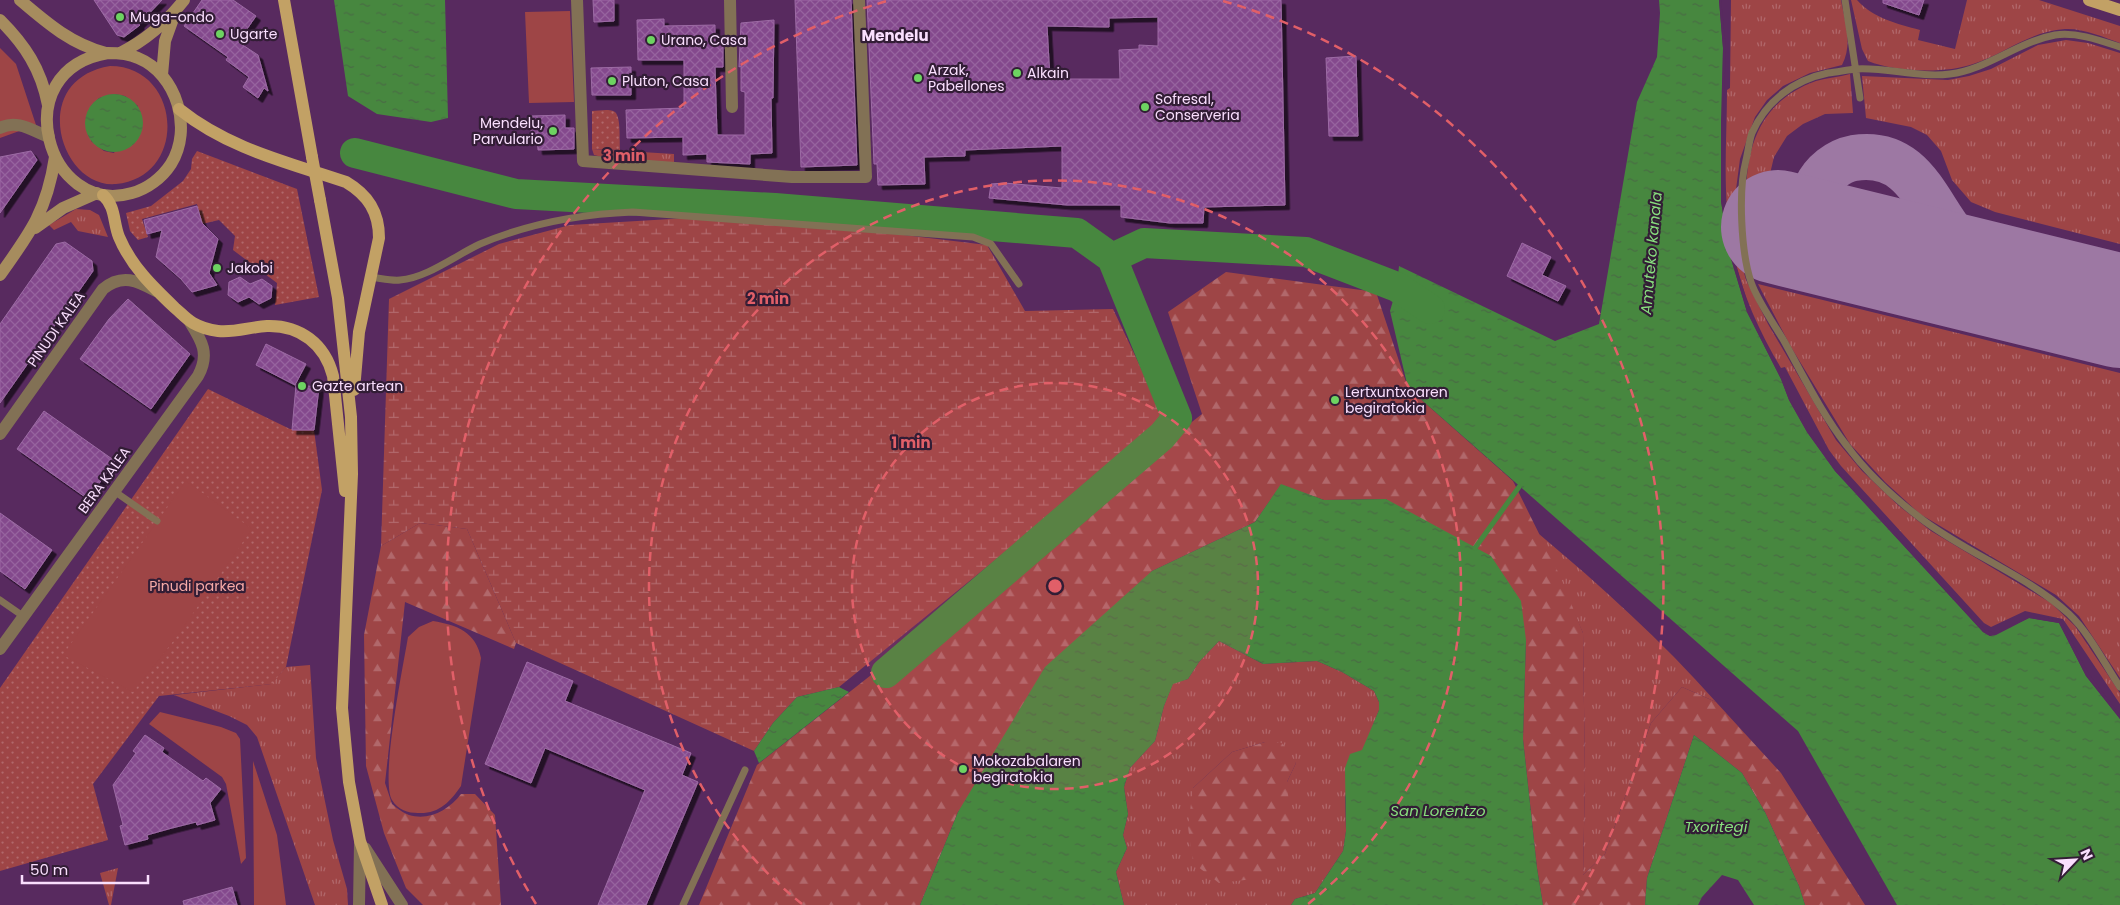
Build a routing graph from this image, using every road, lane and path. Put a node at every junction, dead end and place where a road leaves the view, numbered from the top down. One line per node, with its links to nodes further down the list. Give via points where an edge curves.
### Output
1 (20, 0): 12 (main road, via 64,36 79,44)
2 (284, 0): 29 (main road, bridge, via 338,298)
3 (577, 0): 5 (street, via 583,161 792,177 866,177)
4 (730, 0): 17 (street)
5 (859, 0)
6 (1845, 0): 13 (lane)
7 (2089, 0): 9 (main road)
8 (181, 4): 12 (main road, via 152,34); 14 (main road, via 166,41)
9 (2120, 10)
10 (0, 20): 16 (main road, via 24,45 35,63)
11 (2120, 47): 13 (lane, via 2088,36 2055,35 2031,42 1975,69 1952,74 1929,76)
12 (114, 53): 14 (main road, via 146,62); 16 (main road, via 84,59 64,74 56,83)
13 (1856, 69): 15 (lane); 37 (lane, via 1803,80 1783,92 1767,108 1752,134 1744,169 1742,206 1751,283 1826,416 1848,448 1889,492 1920,518 2052,599 2072,616)
14 (162, 75): 18 (main road)
15 (1860, 98)
16 (48, 105): 20 (main road)
17 (732, 107)
18 (179, 109): 22 (main road, via 180,140 176,154 158,180 138,191 115,197); 25 (main road, via 208,130 239,146 356,188 371,204 379,226 378,249)
19 (0, 128): 20 (street, via 22,125)
20 (49, 137): 21 (main road)
21 (55, 157): 22 (main road, via 69,176); 23 (main road, via 48,193)
22 (100, 194): 23 (main road, via 63,208); 27 (main road, via 113,210 118,234 129,257)
23 (33, 229): 24 (main road)
24 (0, 275)
25 (370, 277): 26 (lane, via 401,280 426,272 480,245 546,222 593,214 633,212 973,237 991,244); 29 (main road, via 359,332)
26 (1020, 284)
27 (156, 291): 28 (main road); 30 (street, PINUDI KALEA, via 127,279 114,281 103,288)
28 (190, 322): 31 (street, BERA KALEA, via 202,340 205,364); 33 (main road, via 219,332 284,327 306,336 322,350 333,376)
29 (351, 417): 33 (main road)
30 (0, 434)
31 (114, 491): 32 (lane); 35 (street, BERA KALEA)
32 (157, 521)
33 (350, 531): 39 (main road, via 342,708 349,782)
34 (0, 600): 35 (lane)
35 (23, 616): 36 (street, BERA KALEA)
36 (0, 649)
37 (2120, 687)
38 (745, 770): 43 (lane)
39 (360, 841): 40 (street); 41 (main road); 42 (street)
40 (359, 905)
41 (382, 905)
42 (402, 905)
43 (682, 905)

